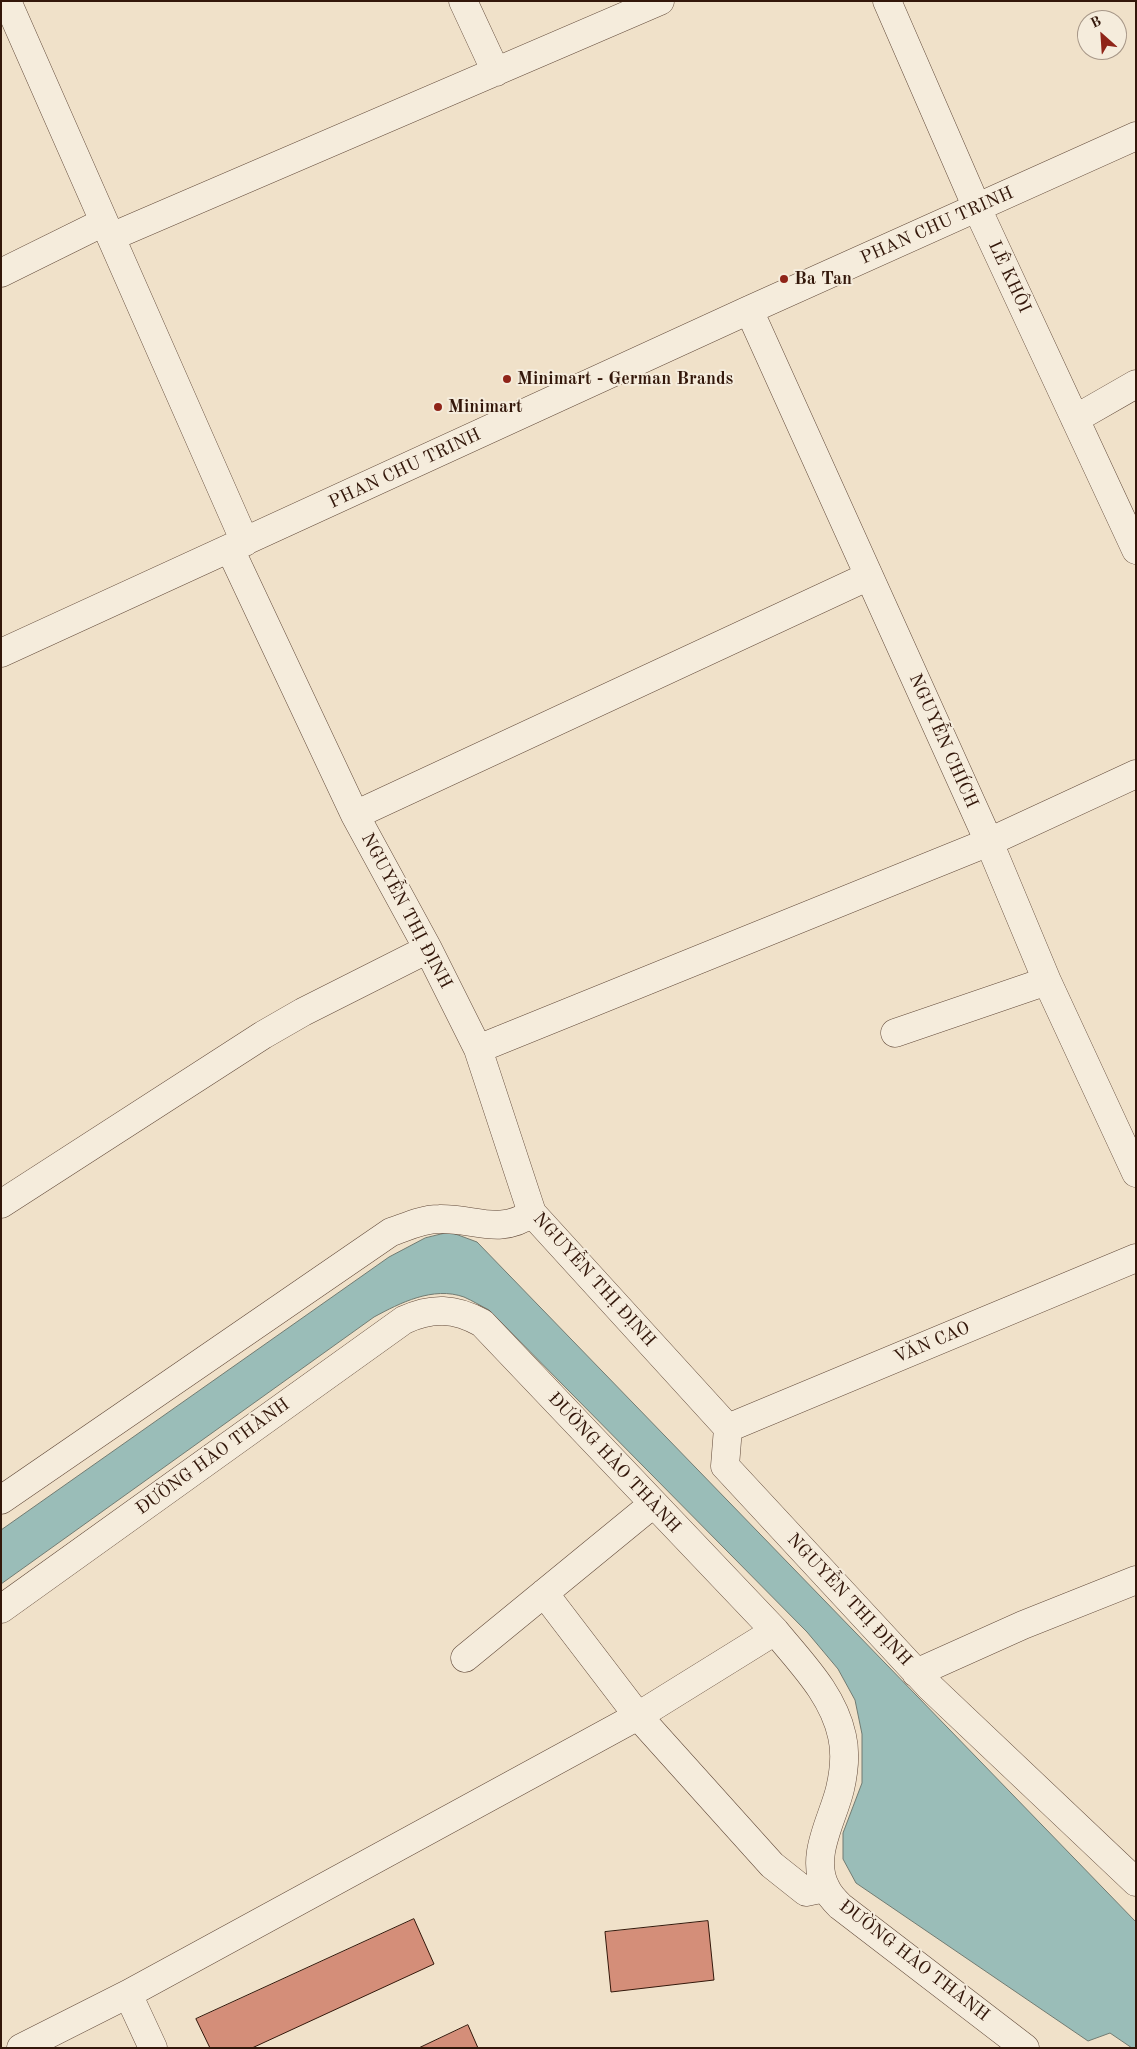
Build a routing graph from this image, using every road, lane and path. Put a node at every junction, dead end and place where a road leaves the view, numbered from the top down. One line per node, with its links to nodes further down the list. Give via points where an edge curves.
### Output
1 (7, 1): 8 (street, NGUYỄN THỊ ĐỊNH)
2 (463, 1): 5 (street)
3 (660, 1): 5 (street)
4 (889, 2): 7 (street, LÊ KHÔI)
5 (496, 72): 8 (street)
6 (1136, 136): 7 (street, PHAN CHU TRINH)
7 (977, 208): 10 (street, PHAN CHU TRINH); 12 (street, LÊ KHÔI)
8 (107, 230): 9 (street); 13 (street, NGUYỄN THỊ ĐỊNH)
9 (1, 273)
10 (749, 310): 13 (street, PHAN CHU TRINH); 15 (street, NGUYỄN CHÍCH)
11 (1136, 384): 12 (street)
12 (1075, 419): 14 (street, LÊ KHÔI)
13 (237, 546): 16 (street, PHAN CHU TRINH); 18 (street, NGUYỄN THỊ ĐỊNH)
14 (1136, 550)
15 (870, 576): 18 (street); 19 (street, NGUYỄN CHÍCH)
16 (1, 653)
17 (1136, 774): 19 (street)
18 (355, 815): 20 (street, NGUYỄN THỊ ĐỊNH)
19 (988, 842): 21 (street, NGUYỄN CHÍCH); 23 (street)
20 (428, 950): 23 (street, NGUYỄN THỊ ĐỊNH); 25 (street, via 263,1035)
21 (1047, 981): 22 (street); 24 (street, NGUYỄN CHÍCH)
22 (895, 1033)
23 (478, 1049): 26 (street, NGUYỄN THỊ ĐỊNH)
24 (1136, 1172)
25 (1, 1204)
26 (532, 1213): 28 (street, NGUYỄN THỊ ĐỊNH); 29 (street, via 505,1226 436,1219 420,1221 391,1232)
27 (1136, 1258): 28 (street, VĂN CAO)
28 (728, 1428): 36 (street, NGUYỄN THỊ ĐỊNH, via 725,1466)
29 (1, 1500)
30 (653, 1504): 32 (street); 33 (street, ĐƯỜNG HÀO THÀNH, via 482,1323 469,1315 436,1310 418,1313 404,1320); 34 (street, ĐƯỜNG HÀO THÀNH)
31 (1136, 1580): 36 (street, via 1023,1625)
32 (544, 1593): 35 (street); 37 (street)
33 (1, 1609)
34 (775, 1631): 37 (street); 39 (street, ĐƯỜNG HÀO THÀNH, via 818,1683 834,1709 842,1736 844,1760 840,1789 822,1846 821,1868)
35 (465, 1658)
36 (916, 1673): 38 (street, NGUYỄN THỊ ĐỊNH)
37 (638, 1716): 39 (street, via 772,1865 806,1892); 40 (street)
38 (1136, 1882)
39 (825, 1888): 43 (street, ĐƯỜNG HÀO THÀNH, via 840,1906)
40 (128, 1994): 41 (street); 42 (street)
41 (22, 2048)
42 (153, 2048)
43 (1025, 2048)

